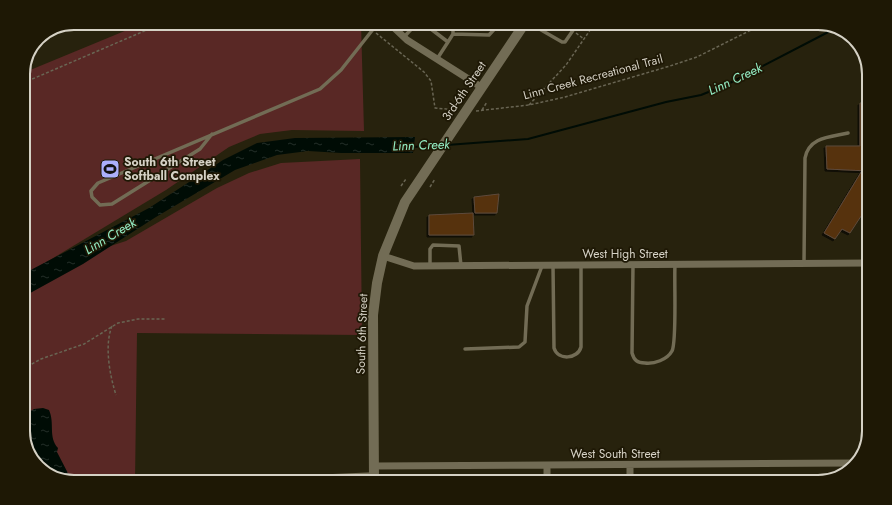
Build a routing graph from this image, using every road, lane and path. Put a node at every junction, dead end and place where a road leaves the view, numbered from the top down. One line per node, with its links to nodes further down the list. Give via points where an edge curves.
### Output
1 (147, 30): 19 (path)
2 (371, 30): 28 (lane, via 341,70 320,89)
3 (373, 30): 25 (path, via 424,72 430,81 435,108)
4 (396, 30): 15 (street)
5 (410, 30): 15 (lane)
6 (432, 30): 17 (lane)
7 (453, 30): 14 (lane)
8 (494, 30): 14 (lane, via 489,35)
9 (520, 30): 20 (main road, 3rd-6th Street)
10 (541, 30): 13 (lane, via 562,42 565,42)
11 (591, 30): 16 (path)
12 (751, 30): 23 (path, Linn Creek Recreational Trail, via 697,57 565,97)
13 (573, 31): 16 (path)
14 (453, 34): 17 (lane)
15 (404, 37): 18 (street)
16 (585, 39): 23 (path, via 566,65)
17 (448, 42): 18 (lane)
18 (437, 59): 20 (street)
19 (30, 80)
20 (482, 87): 24 (main road, 3rd-6th Street)
21 (458, 102): 25 (path)
22 (487, 102): 27 (path)
23 (529, 105): 27 (path, Linn Creek Recreational Trail)
24 (473, 108): 27 (path, Linn Creek Recreational Trail); 34 (main road, 3rd-6th Street)
25 (452, 110): 26 (path)
26 (459, 110)
27 (482, 111)
28 (212, 134): 28 (lane, via 98,183 91,191 92,197 100,205 112,204 200,149)
29 (848, 134): 37 (lane, via 817,140 806,150)
30 (406, 179): 32 (path)
31 (435, 179): 33 (path)
32 (401, 186)
33 (430, 187)
34 (410, 193): 35 (main road, South 6th Street)
35 (383, 256): 40 (street, West High Street, via 414,266); 53 (main road, South 6th Street, via 373,315)
36 (862, 263): 37 (street, West High Street)
37 (804, 264): 39 (street, West High Street)
38 (633, 265): 39 (street, West High Street); 39 (lane, via 632,353 634,359 646,363 667,357 674,345); 44 (street, West High Street)
39 (675, 265)
40 (430, 266): 41 (street, West High Street); 41 (lane, via 430,249 433,245 459,246)
41 (461, 266): 42 (street, West High Street)
42 (542, 266): 43 (street, West High Street); 47 (lane, via 527,306 525,342 519,347)
43 (553, 266): 44 (street, West High Street); 44 (lane, via 554,348 559,356 566,357 576,355 582,347)
44 (581, 266)
45 (165, 319): 46 (path, via 128,320)
46 (112, 326): 48 (path, via 84,344); 49 (path, via 108,339 112,383)
47 (465, 348)
48 (30, 365)
49 (116, 395)
50 (848, 463): 52 (street, West South Street)
51 (547, 465): 52 (street, West South Street); 53 (street, West South Street); 55 (street)
52 (630, 465): 56 (street)
53 (374, 474): 54 (lane)
54 (360, 475)
55 (547, 475)
56 (630, 475)

